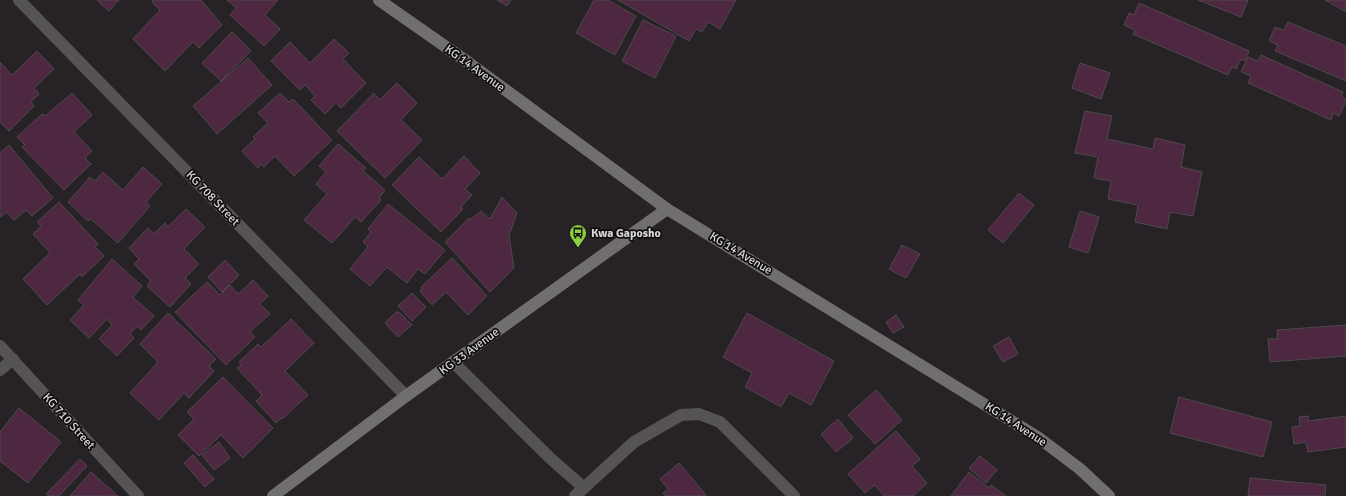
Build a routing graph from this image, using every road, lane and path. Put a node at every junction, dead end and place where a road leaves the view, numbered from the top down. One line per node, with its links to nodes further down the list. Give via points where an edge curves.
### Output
1 (19, 0): 8 (street, KG 708 Street)
2 (379, 0): 3 (main road, KG 14 Avenue)
3 (667, 209): 6 (main road, KG 33 Avenue); 13 (main road, KG 14 Avenue, via 1039,438 1080,469)
4 (0, 346): 5 (street, KG 710 Street)
5 (13, 359): 7 (street); 10 (street, KG 710 Street)
6 (454, 363): 8 (main road, KG 33 Avenue); 9 (street, via 550,458)
7 (0, 370)
8 (406, 396): 11 (main road, KG 33 Avenue)
9 (579, 492): 12 (street, via 634,442 681,415 699,414 720,422)
10 (138, 496)
11 (273, 496)
12 (794, 496)
13 (1109, 496)

